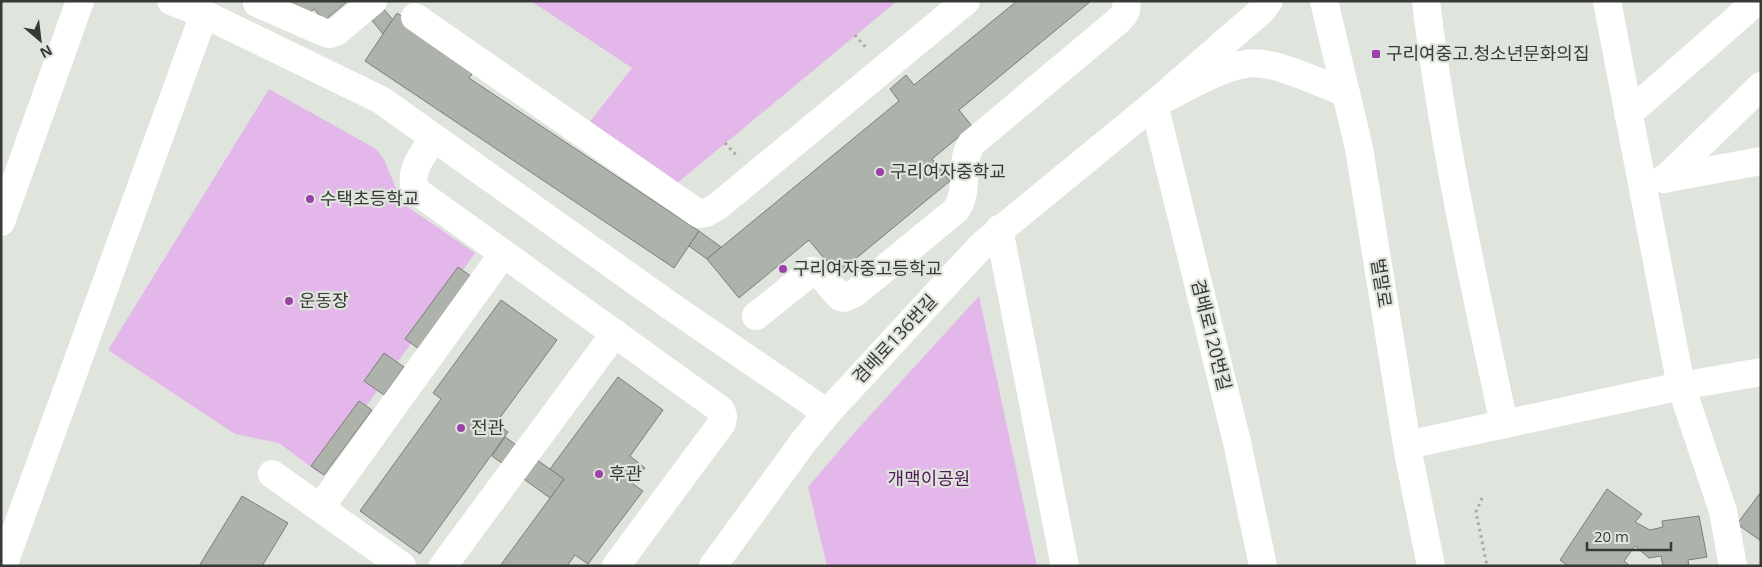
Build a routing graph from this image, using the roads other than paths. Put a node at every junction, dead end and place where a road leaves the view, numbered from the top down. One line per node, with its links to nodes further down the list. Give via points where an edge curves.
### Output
1 (80, 1): 21 (street)
2 (171, 1): 12 (street)
3 (372, 1): 11 (street, via 342,28 330,34)
4 (966, 1): 13 (street, via 718,206 699,214)
5 (1126, 1): 24 (street, via 1125,14 1118,21 971,144 965,157 963,198 956,210 849,297 838,295 820,274 812,271)
6 (1269, 1): 16 (street, via 1261,12)
7 (1324, 1): 15 (street, 벌말로)
8 (1426, 1): 29 (street, via 1464,237)
9 (1606, 1): 17 (street)
10 (1757, 1): 17 (street)
11 (256, 3)
12 (204, 14): 18 (street, via 381,100); 33 (street)
13 (415, 17)
14 (1761, 86): 20 (street)
15 (1346, 92): 16 (street, via 1271,65 1247,63 1218,73); 30 (street, 벌말로, via 1359,148)
16 (1154, 104): 22 (street, 겸배로136번길); 39 (street, 겸배로120번길, via 1237,442)
17 (1628, 114): 20 (street)
18 (434, 138): 23 (street, via 413,172 415,190); 28 (street)
19 (1761, 161): 20 (street)
20 (1653, 181): 27 (street)
21 (1, 222)
22 (999, 229): 28 (street, 겸배로136번길); 38 (street)
23 (503, 254): 25 (street); 32 (street)
24 (756, 316)
25 (615, 333): 35 (street); 36 (street, via 716,405 723,416 722,423)
26 (1761, 372): 27 (street)
27 (1681, 386): 29 (street); 41 (street, via 1723,511)
28 (827, 413): 37 (street, 겸배로136번길)
29 (1504, 424): 30 (street)
30 (1407, 445): 40 (street, 벌말로)
31 (272, 474): 32 (street)
32 (320, 508): 34 (street)
33 (3, 566)
34 (402, 566)
35 (443, 566)
36 (616, 566)
37 (713, 566)
38 (1065, 566)
39 (1263, 566)
40 (1432, 566)
41 (1733, 566)

